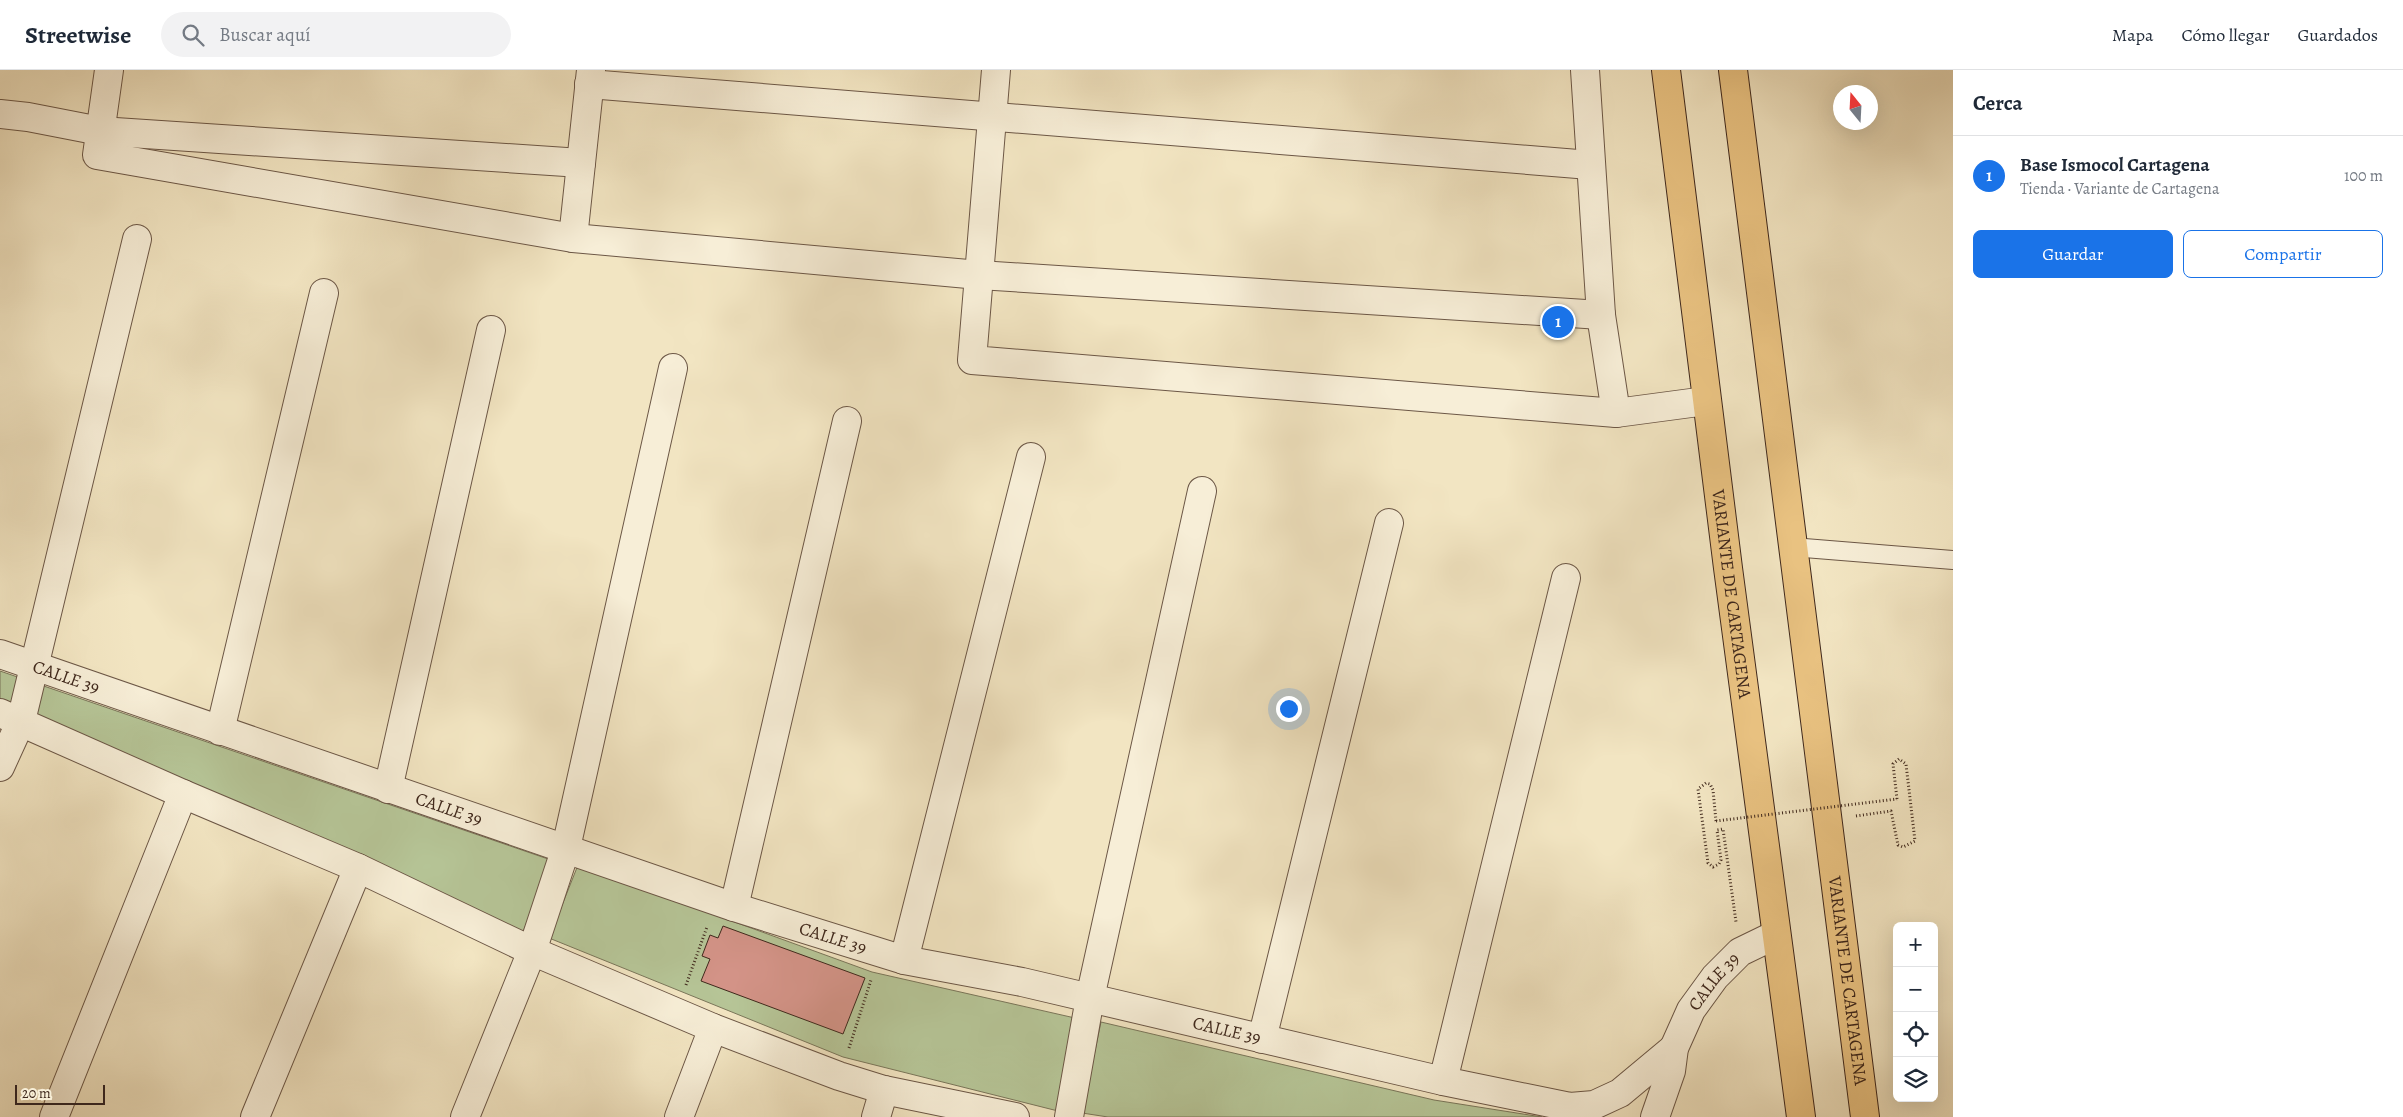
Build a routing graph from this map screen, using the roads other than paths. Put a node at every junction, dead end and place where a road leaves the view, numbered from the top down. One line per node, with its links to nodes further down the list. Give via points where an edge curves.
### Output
1 (109, 70): 9 (street)
2 (996, 70): 8 (street)
3 (1584, 70): 11 (street)
4 (1666, 70): 19 (highway, VARIANTE DE CARTAGENA)
5 (1733, 70): 25 (highway, VARIANTE DE CARTAGENA)
6 (590, 77): 8 (street); 10 (street)
7 (0, 114): 9 (street)
8 (992, 117): 11 (street); 14 (street)
9 (100, 131): 10 (street); 12 (street, via 97,155)
10 (581, 163): 12 (street)
11 (1590, 165): 16 (street)
12 (573, 238): 14 (street)
13 (137, 240): 29 (street)
14 (979, 275): 16 (street); 20 (street, via 972,360)
15 (324, 294): 31 (street)
16 (1601, 315): 20 (street)
17 (491, 330): 33 (street)
18 (673, 368): 35 (street)
19 (1706, 401): 20 (street); 38 (highway, VARIANTE DE CARTAGENA)
20 (1616, 413)
21 (846, 421): 37 (street)
22 (1031, 457): 40 (street)
23 (1202, 491): 41 (street)
24 (1389, 523): 43 (street)
25 (1792, 548): 26 (lane); 56 (highway, VARIANTE DE CARTAGENA)
26 (1953, 560)
27 (1566, 578): 45 (street)
28 (0, 654): 29 (street, CALLE 39)
29 (34, 665): 30 (street); 31 (street, CALLE 39)
30 (10, 717): 32 (street); 34 (street)
31 (220, 731): 33 (street, CALLE 39)
32 (0, 767)
33 (388, 789): 35 (street, CALLE 39)
34 (183, 794): 36 (street); 47 (street)
35 (566, 848): 37 (street, CALLE 39); 39 (street)
36 (358, 868): 39 (street); 48 (street)
37 (725, 904): 40 (street, CALLE 39)
38 (1775, 935): 44 (street, CALLE 39, via 1740,952 1715,977 1690,1010); 55 (highway, VARIANTE DE CARTAGENA)
39 (532, 951): 42 (street); 49 (street)
40 (892, 957): 41 (street, CALLE 39)
41 (1090, 998): 43 (street, CALLE 39); 53 (street)
42 (713, 1028): 46 (street); 50 (street)
43 (1262, 1039): 45 (street, CALLE 39)
44 (1674, 1048): 45 (street, CALLE 39, via 1620,1093 1594,1105 1570,1107); 54 (street, CALLE 39, via 1671,1071)
45 (1443, 1081)
46 (884, 1090): 51 (street); 52 (street)
47 (54, 1117)
48 (255, 1117)
49 (465, 1117)
50 (679, 1117)
51 (876, 1117)
52 (1015, 1117)
53 (1069, 1117)
54 (1654, 1117)
55 (1801, 1117)
56 (1865, 1117)

